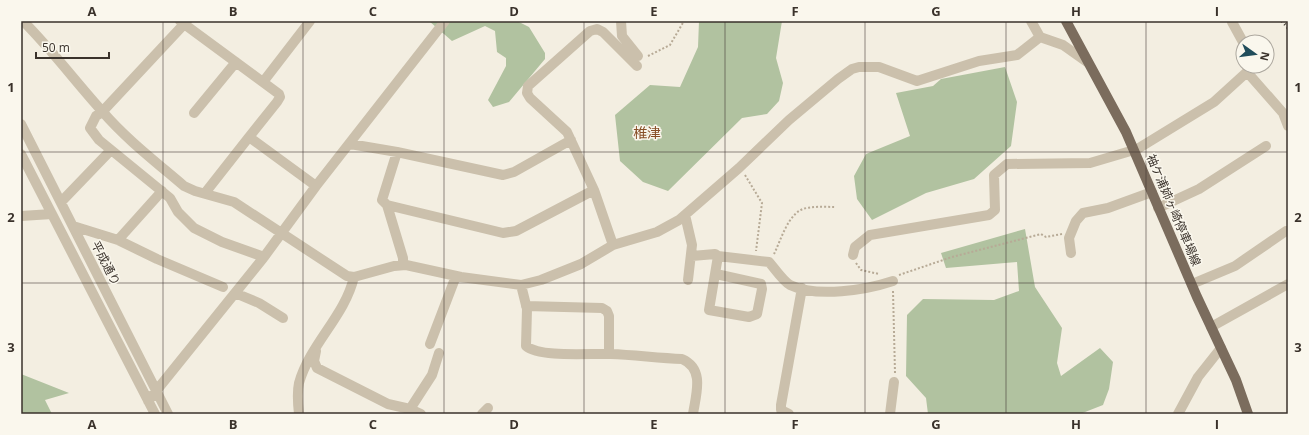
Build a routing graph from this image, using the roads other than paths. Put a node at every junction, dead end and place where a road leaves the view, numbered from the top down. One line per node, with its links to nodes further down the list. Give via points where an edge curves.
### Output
1 (23, 21): 16 (street, via 50,48)
2 (310, 21): 15 (street)
3 (445, 21): 22 (street)
4 (621, 21): 21 (street, via 622,36 638,61 596,29 590,31 528,86 526,93 567,132)
5 (1031, 21): 10 (street)
6 (1066, 21): 12 (main road, 袖ケ浦姉ヶ崎停車場線)
7 (184, 22): 11 (street); 16 (street)
8 (1232, 22): 9 (street)
9 (1239, 34)
10 (1040, 37): 12 (street, via 1063,45); 37 (street, via 1017,55 979,61 917,82 879,67 859,67 852,70 789,120)
11 (236, 62): 15 (street); 17 (street)
12 (1088, 62): 25 (main road, 袖ケ浦姉ヶ崎停車場線)
13 (1243, 74): 25 (street, via 1214,102)
14 (1252, 74): 19 (street, via 1282,113)
15 (263, 82): 20 (street, via 279,94 280,98)
16 (102, 112): 24 (street, via 96,116 90,128); 32 (street, via 184,186)
17 (194, 113)
18 (21, 124): 33 (street, 平成通り)
19 (1288, 126)
20 (249, 137): 28 (street); 32 (street)
21 (571, 140): 26 (street, via 514,172 503,175); 29 (street)
22 (350, 144): 26 (street); 28 (street)
23 (1266, 146): 35 (street, via 1199,189)
24 (111, 150): 30 (street); 33 (street)
25 (1134, 151): 31 (main road, 袖ケ浦姉ヶ崎停車場線); 45 (street, via 1090,163 1007,164 994,175 995,210 989,215 870,236 855,247)
26 (397, 152): 34 (street, via 382,200)
27 (21, 154): 36 (street)
28 (316, 186): 41 (street)
29 (594, 190): 34 (street, via 516,231 503,233); 43 (street)
30 (162, 191): 42 (street); 48 (street, via 194,228 222,242)
31 (1152, 192): 35 (main road, 袖ケ浦姉ヶ崎停車場線); 44 (street, via 1108,208 1083,213 1076,221 1069,238)
32 (206, 193): 41 (street, via 234,202)
33 (61, 202): 39 (street, 平成通り)
34 (388, 204): 49 (street)
35 (1158, 208): 55 (main road, 袖ケ浦姉ヶ崎停車場線)
36 (52, 214): 38 (street); 71 (street)
37 (685, 215): 43 (street, via 657,232); 46 (street, via 692,244)
38 (21, 216)
39 (73, 226): 42 (street); 70 (street, 平成通り)
40 (1286, 231): 55 (street, via 1234,266)
41 (280, 234): 48 (street); 52 (street, via 347,276)
42 (118, 240): 58 (street)
43 (613, 245): 57 (street, via 581,264)
44 (1071, 253)
45 (853, 255)
46 (692, 256): 47 (street); 54 (street)
47 (718, 256): 50 (street); 59 (street, via 770,262 789,285)
48 (264, 257): 60 (street)
49 (403, 265): 51 (street); 52 (street)
50 (716, 274): 50 (street, via 709,310 749,317 757,314 761,284)
51 (456, 276): 57 (street); 64 (street)
52 (354, 277): 66 (street, via 351,293 319,340)
53 (893, 279): 59 (street, via 880,285 833,293)
54 (688, 280)
55 (1192, 284): 63 (main road, 袖ケ浦姉ヶ崎停車場線)
56 (1288, 284): 63 (street)
57 (522, 285): 61 (street)
58 (223, 287)
59 (802, 288): 79 (street, via 781,405 781,410)
60 (235, 293): 62 (street); 70 (street)
61 (526, 306): 68 (street, via 526,346 531,350); 68 (street, via 602,308 607,311 608,316)
62 (283, 318)
63 (1211, 327): 65 (main road, 袖ケ浦姉ヶ崎停車場線)
64 (430, 344)
65 (1221, 348): 81 (street, via 1198,377); 82 (main road, 袖ケ浦姉ヶ崎停車場線)
66 (316, 349): 72 (street, via 314,361 317,368); 76 (street, via 299,384)
67 (439, 353): 73 (street, via 432,375)
68 (609, 354): 78 (street, via 682,360 690,363 695,369 697,380)
69 (894, 382): 80 (street)
70 (156, 392): 71 (street); 75 (street, 平成通り)
71 (148, 401): 74 (street)
72 (388, 409): 73 (street)
73 (410, 409): 77 (street)
74 (155, 414)
75 (168, 414)
76 (299, 414)
77 (421, 414)
78 (693, 414)
79 (789, 414)
80 (890, 414)
81 (1178, 414)
82 (1248, 414)

